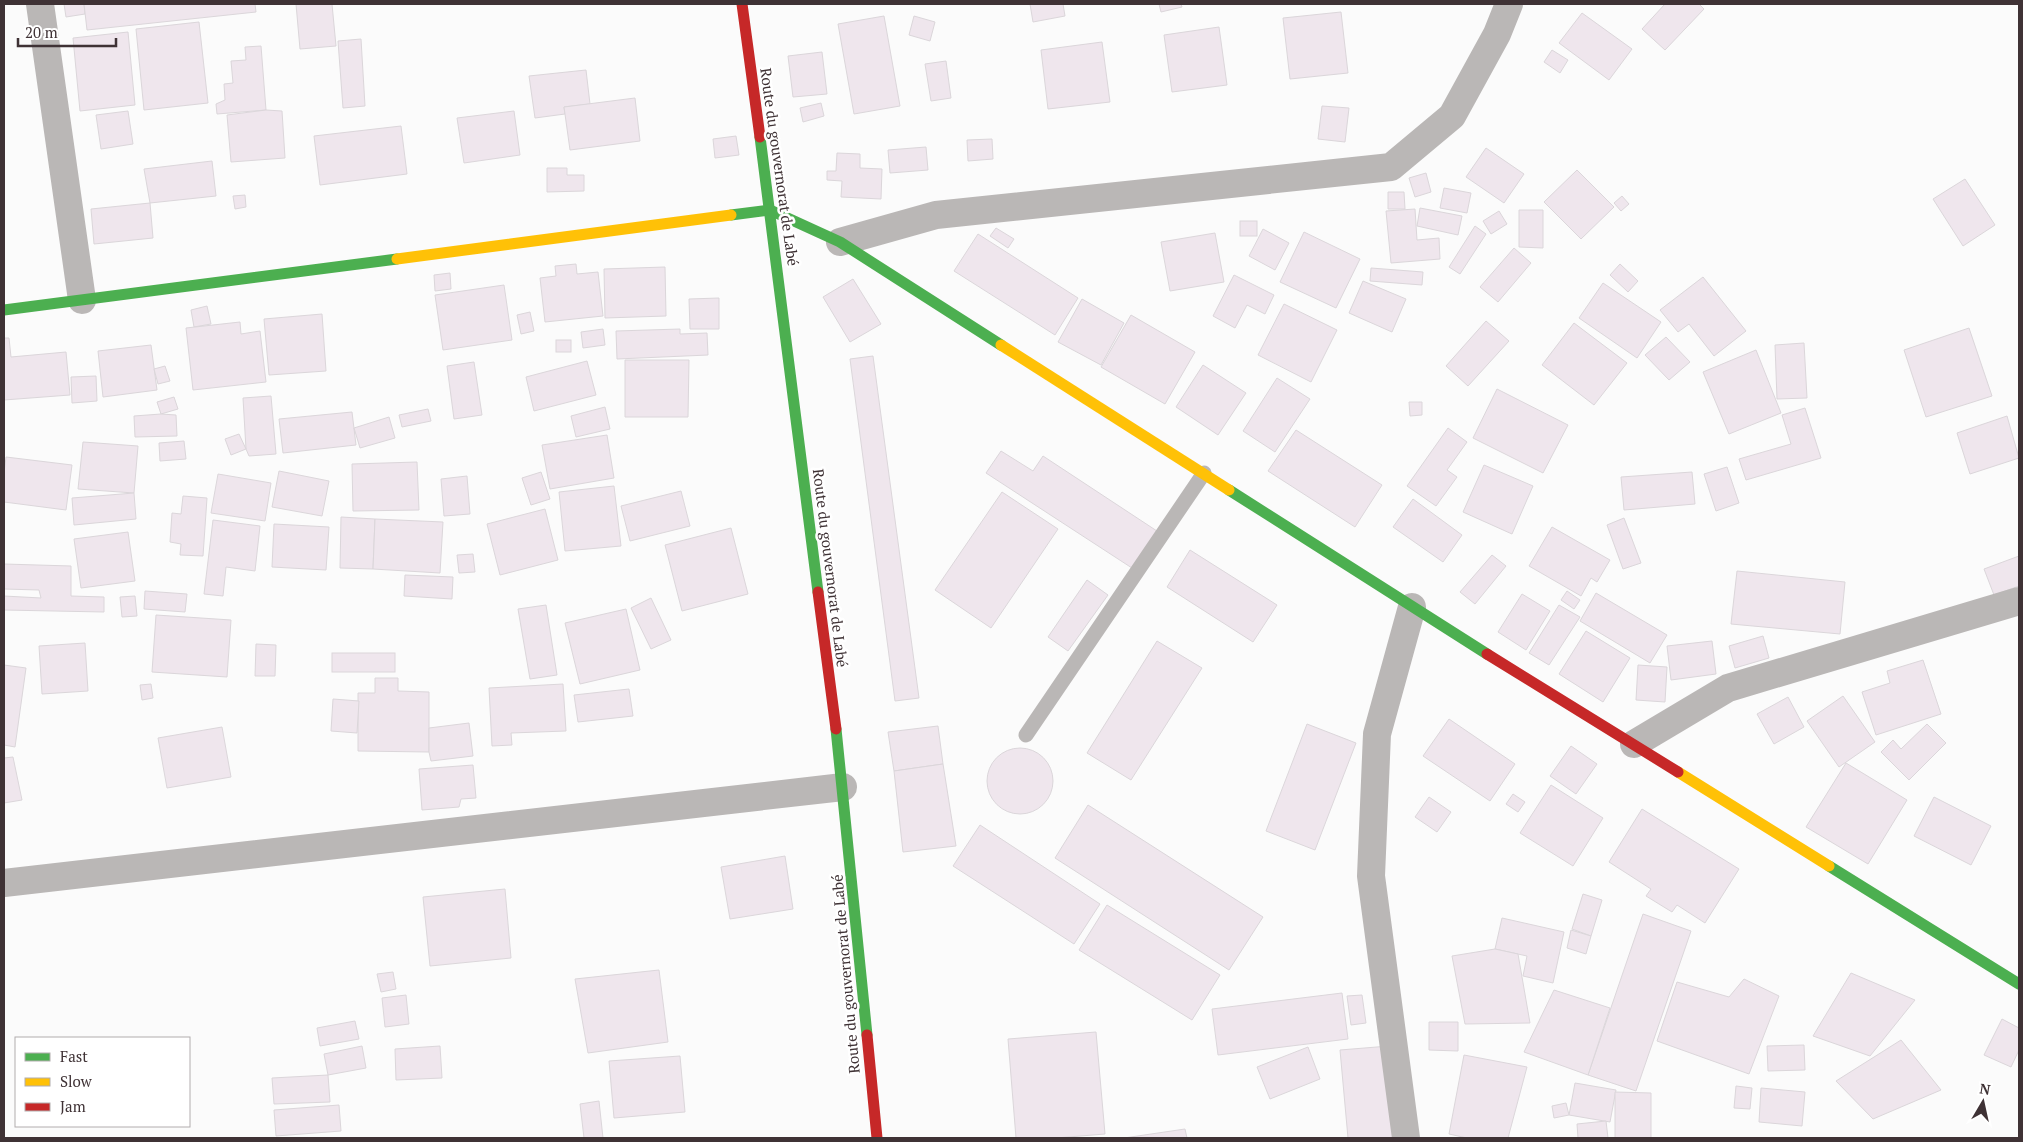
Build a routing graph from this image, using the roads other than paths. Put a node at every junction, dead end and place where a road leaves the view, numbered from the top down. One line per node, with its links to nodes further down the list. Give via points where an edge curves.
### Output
1 (40, 4): 6 (street)
2 (742, 4): 4 (street, Route du gouvernorat de Labé)
3 (1509, 4): 5 (street, via 1497,34 1452,116 1391,167 936,215)
4 (770, 210): 5 (street); 6 (street); 13 (street, Route du gouvernorat de Labé)
5 (840, 242): 8 (street)
6 (82, 300): 7 (street)
7 (4, 310)
8 (1204, 473): 10 (street); 11 (lane)
9 (2019, 601): 12 (street, via 1728,688)
10 (1412, 607): 12 (street); 17 (street, via 1377,734 1371,876)
11 (1026, 734)
12 (1634, 744): 15 (street)
13 (843, 787): 14 (street); 16 (street, Route du gouvernorat de Labé)
14 (4, 883)
15 (2019, 984)
16 (877, 1138)
17 (1406, 1138)

